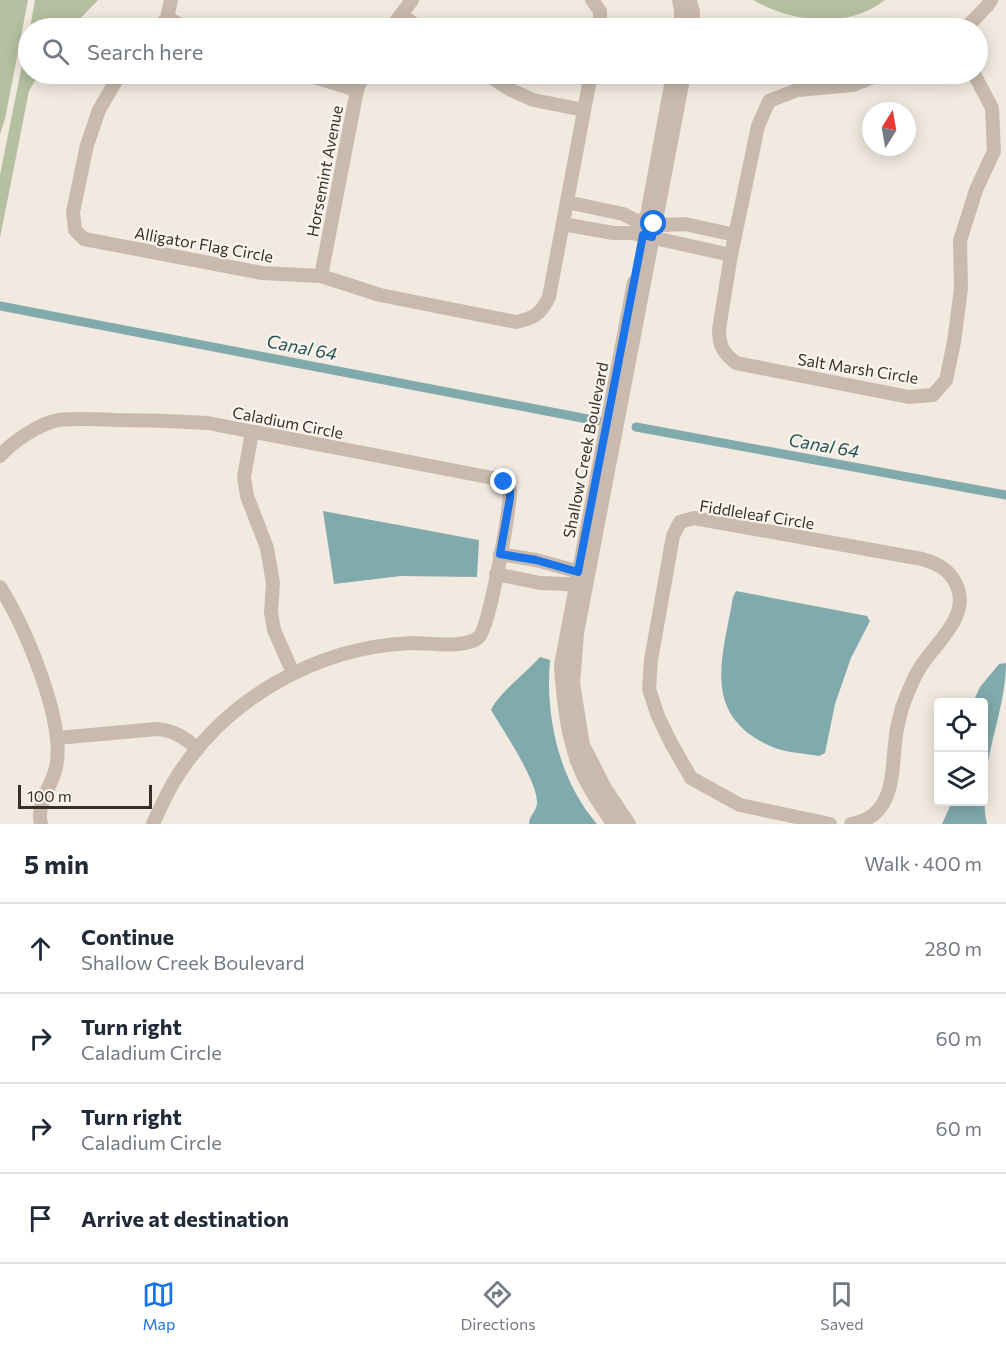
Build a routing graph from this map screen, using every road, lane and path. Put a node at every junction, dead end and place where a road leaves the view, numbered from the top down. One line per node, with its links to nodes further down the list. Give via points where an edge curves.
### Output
1 (171, 0): 8 (street)
2 (412, 0): 7 (street)
3 (592, 0): 11 (street)
4 (679, 0): 12 (street)
5 (690, 0): 13 (street)
6 (991, 0): 14 (street)
7 (401, 15): 9 (street); 10 (street)
8 (165, 18)
9 (399, 18)
10 (405, 18)
11 (600, 18)
12 (680, 18)
13 (693, 18)
14 (976, 18)
15 (114, 84): 31 (street, Alligator Flag Circle, via 99,110 87,145 73,212 75,230 84,239 262,273)
16 (337, 84): 24 (street)
17 (359, 84): 24 (street, Horsemint Avenue)
18 (502, 84): 25 (street, via 533,100)
19 (589, 84): 25 (street, Alligator Flag Circle)
20 (671, 84): 28 (street, Shallow Creek Boulevard)
21 (682, 84): 28 (street, Shallow Creek Boulevard)
22 (856, 84): 29 (street, Salt Marsh Circle, via 797,90 769,101 758,126)
23 (979, 84): 30 (street, Salt Marsh Circle, via 992,108 994,151 976,190 960,241 961,290 954,342 946,380 933,395 909,397 736,363 724,354 719,341)
24 (357, 90): 31 (street, Horsemint Avenue)
25 (584, 110): 26 (street, Alligator Flag Circle)
26 (567, 202): 27 (street, Alligator Flag Circle); 28 (street, via 623,214)
27 (563, 224): 28 (street, via 613,233); 31 (street, Alligator Flag Circle, via 544,309 534,318 516,322 380,295)
28 (649, 229): 29 (street, via 685,224); 30 (street); 36 (street, Shallow Creek Boulevard)
29 (735, 235): 30 (street, Salt Marsh Circle)
30 (731, 255)
31 (321, 276)
32 (252, 432): 33 (street, Caladium Circle, via 208,423 57,420 29,432); 34 (street, Caladium Circle, via 504,482 510,498); 38 (street, via 244,477 247,496 267,548 273,582 274,630)
33 (0, 456)
34 (500, 554): 35 (street, Caladium Circle); 36 (street, via 536,560)
35 (496, 573): 36 (street, via 540,583); 38 (street, Caladium Circle, via 486,625 479,637 466,643 378,646 340,654)
36 (582, 580): 45 (street, Shallow Creek Boulevard, via 561,665 563,704 576,758); 46 (street, Shallow Creek Boulevard, via 573,683 583,745)
37 (0, 587): 39 (street, via 23,627)
38 (293, 673): 40 (street, Caladium Circle, via 239,707)
39 (57, 738): 40 (street, via 170,730); 43 (street, via 57,763 41,806)
40 (198, 749): 44 (street, Caladium Circle, via 174,783)
41 (764, 817): 42 (street, Fiddleleaf Circle); 48 (street, Fiddleleaf Circle, via 691,778 662,725 649,689 673,536 680,522 694,518 922,559 944,568 953,578 960,607 955,621 920,668 903,706 888,795 878,811)
42 (782, 819): 47 (street, Fiddleleaf Circle)
43 (41, 824)
44 (153, 824)
45 (613, 824)
46 (629, 824)
47 (830, 824)
48 (851, 824)

